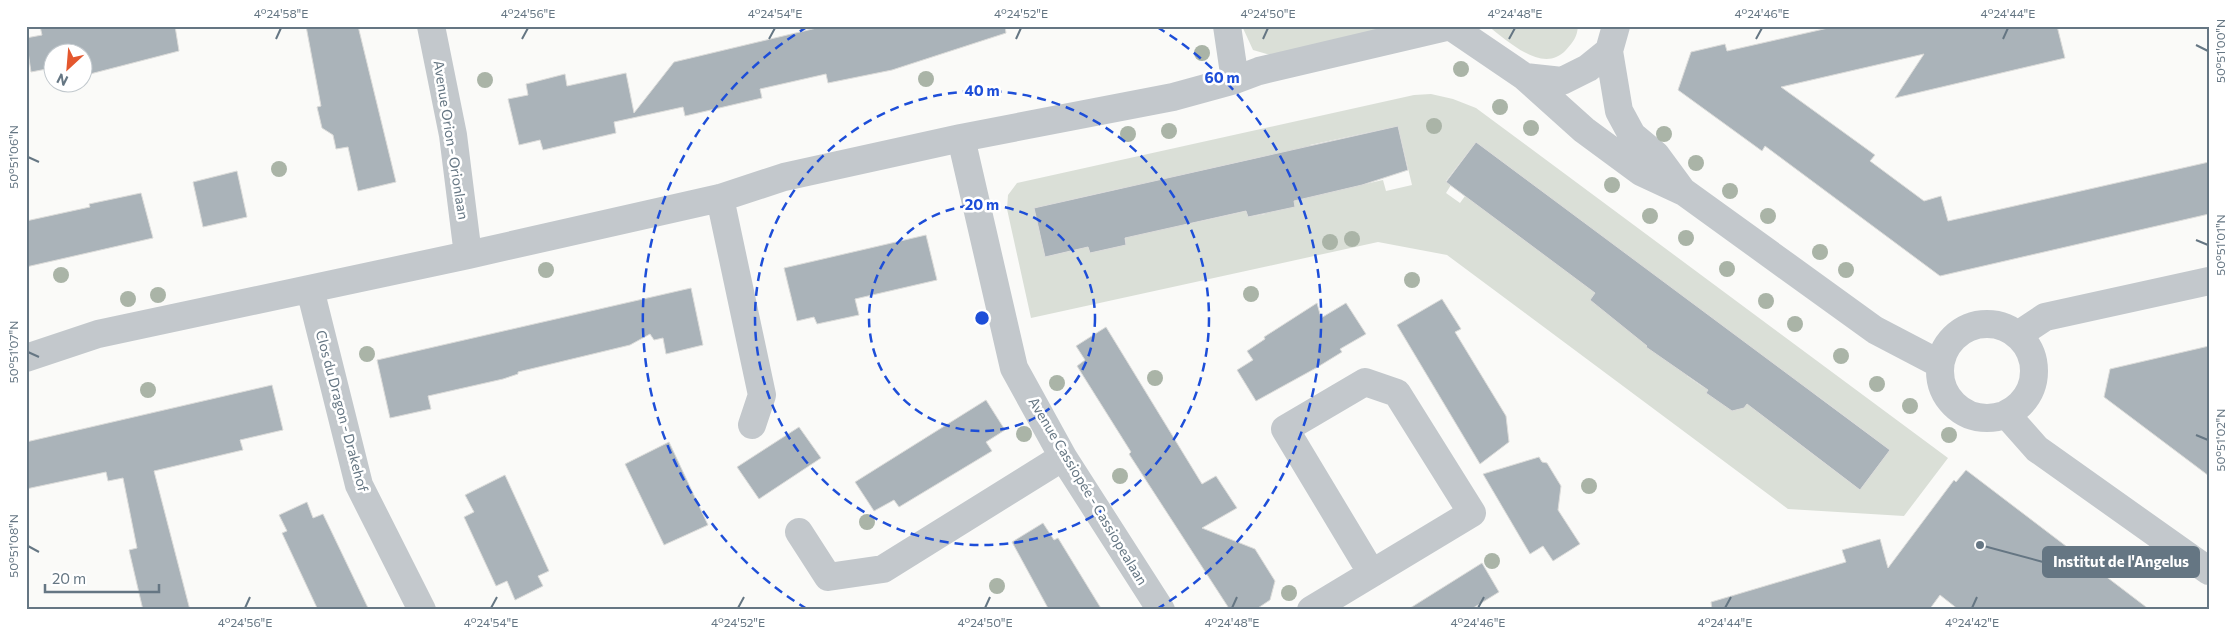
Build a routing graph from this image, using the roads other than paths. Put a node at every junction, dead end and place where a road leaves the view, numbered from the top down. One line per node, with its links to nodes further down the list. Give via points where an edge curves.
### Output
1 (431, 26): 10 (street, Avenue Orion - Orionlaan, via 453,135)
2 (1227, 26): 6 (street)
3 (1450, 26): 5 (street); 6 (street, via 1260,71)
4 (1615, 33): 5 (street, via 1588,68 1562,81); 8 (street, via 1619,112 1632,135 1656,155)
5 (1524, 77): 8 (street, via 1584,130 1641,172)
6 (1235, 80): 7 (street, via 1174,97)
7 (961, 138): 9 (street, via 784,177); 18 (street, Avenue Cassiopée - Cassiopealaan, via 1014,368)
8 (1684, 192): 15 (street, via 1875,330)
9 (720, 198): 10 (street); 17 (street, via 762,395)
10 (468, 255): 12 (street)
11 (2209, 281): 13 (street, via 2045,317)
12 (310, 289): 14 (street, via 98,334); 22 (street, Clos du Dragon - Drakehof, via 359,485)
13 (2018, 335): 15 (street, via 1992,323 1978,324 1952,339); 16 (street, via 2027,345 2035,371 2027,397)
14 (26, 358)
15 (1940, 364): 16 (street, via 1940,378 1953,404 1978,418)
16 (2006, 414): 20 (street, via 2037,450)
17 (752, 425)
18 (1063, 456): 19 (street, via 883,569 828,577); 23 (street, Avenue Cassiopée - Cassiopealaan)
19 (799, 532)
20 (2209, 571)
21 (1371, 572): 21 (street, via 1472,513 1397,393 1364,382 1285,429); 24 (street)
22 (422, 610)
23 (1161, 610)
24 (1310, 610)

